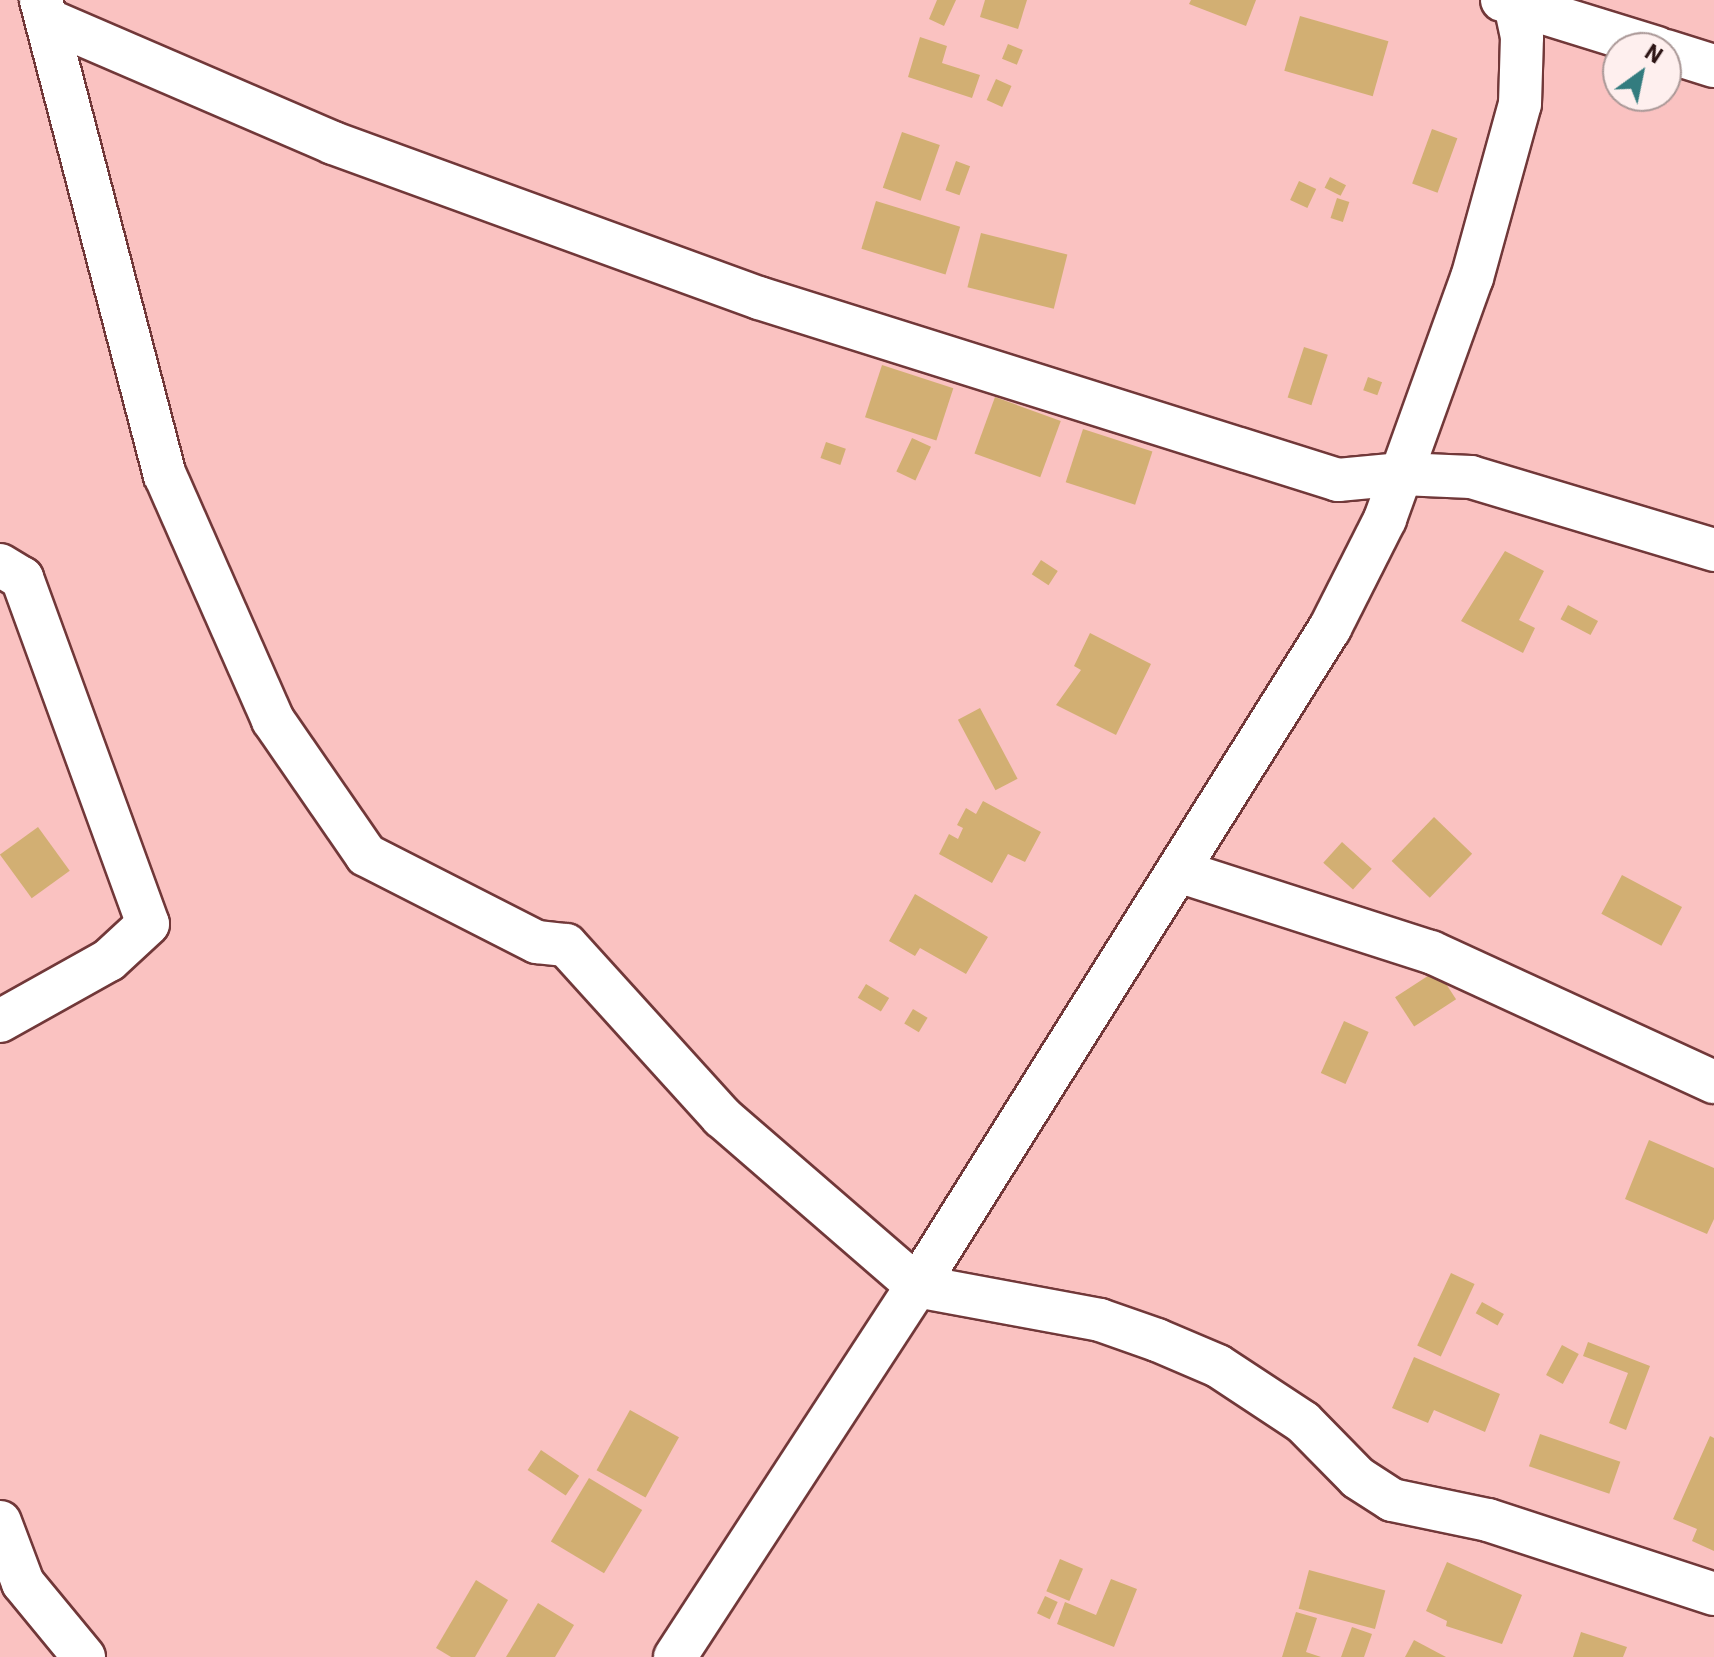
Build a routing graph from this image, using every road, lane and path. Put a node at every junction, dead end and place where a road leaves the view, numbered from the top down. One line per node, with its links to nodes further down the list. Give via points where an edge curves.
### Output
1 (1510, 1): 3 (street); 6 (street, via 1522,37 1520,104 1472,278)
2 (45, 10): 6 (street, via 333,143 759,298 1338,480); 12 (street, via 165,475 281,732 366,855 537,942 566,945 722,1117)
3 (1607, 32)
4 (1682, 56): 5 (street)
5 (1714, 66)
6 (1402, 474): 7 (street, via 1471,477); 9 (street, via 1330,628)
7 (1714, 550)
8 (0, 565): 10 (street, via 22,578 148,924 109,960)
9 (1178, 871): 11 (street, via 1431,952); 12 (street)
10 (0, 1021)
11 (1714, 1082)
12 (917, 1286): 14 (street, via 1100,1320 1157,1340 1218,1366 1303,1422 1358,1478 1392,1500 1488,1520); 16 (street)
13 (0, 1522): 15 (street, via 23,1583)
14 (1714, 1594)
15 (84, 1657)
16 (675, 1657)

